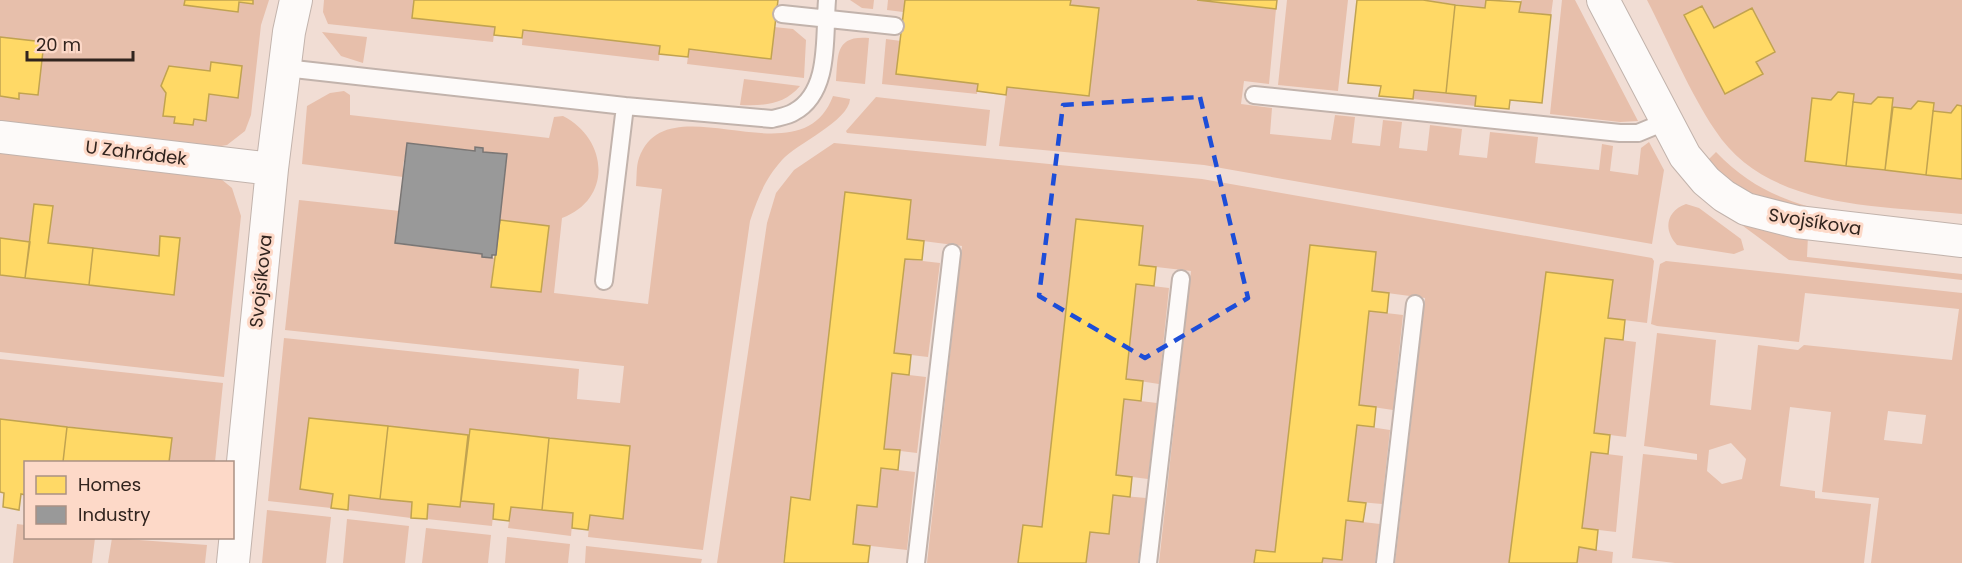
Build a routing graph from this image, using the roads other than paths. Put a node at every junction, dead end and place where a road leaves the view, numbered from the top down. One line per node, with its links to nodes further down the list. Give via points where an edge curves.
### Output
1 (296, 0): 7 (street, Svojsíkova)
2 (827, 0): 5 (lane)
3 (1603, 0): 10 (street, Svojsíkova)
4 (782, 14): 5 (lane)
5 (826, 18): 6 (lane); 9 (lane, via 821,76 813,97 794,112 772,119)
6 (895, 26)
7 (285, 68): 9 (lane); 12 (street, Svojsíkova)
8 (1254, 94): 10 (lane, via 1620,133 1638,133)
9 (625, 106): 16 (lane)
10 (1667, 121): 13 (street, Svojsíkova, via 1685,156 1706,181 1746,208 1797,222)
11 (0, 137): 12 (street, U Zahrádek)
12 (272, 169): 18 (street, Svojsíkova)
13 (1962, 241)
14 (951, 253): 19 (lane)
15 (1180, 279): 20 (lane)
16 (604, 281)
17 (1414, 304): 21 (lane)
18 (233, 563)
19 (916, 563)
20 (1148, 563)
21 (1385, 563)

